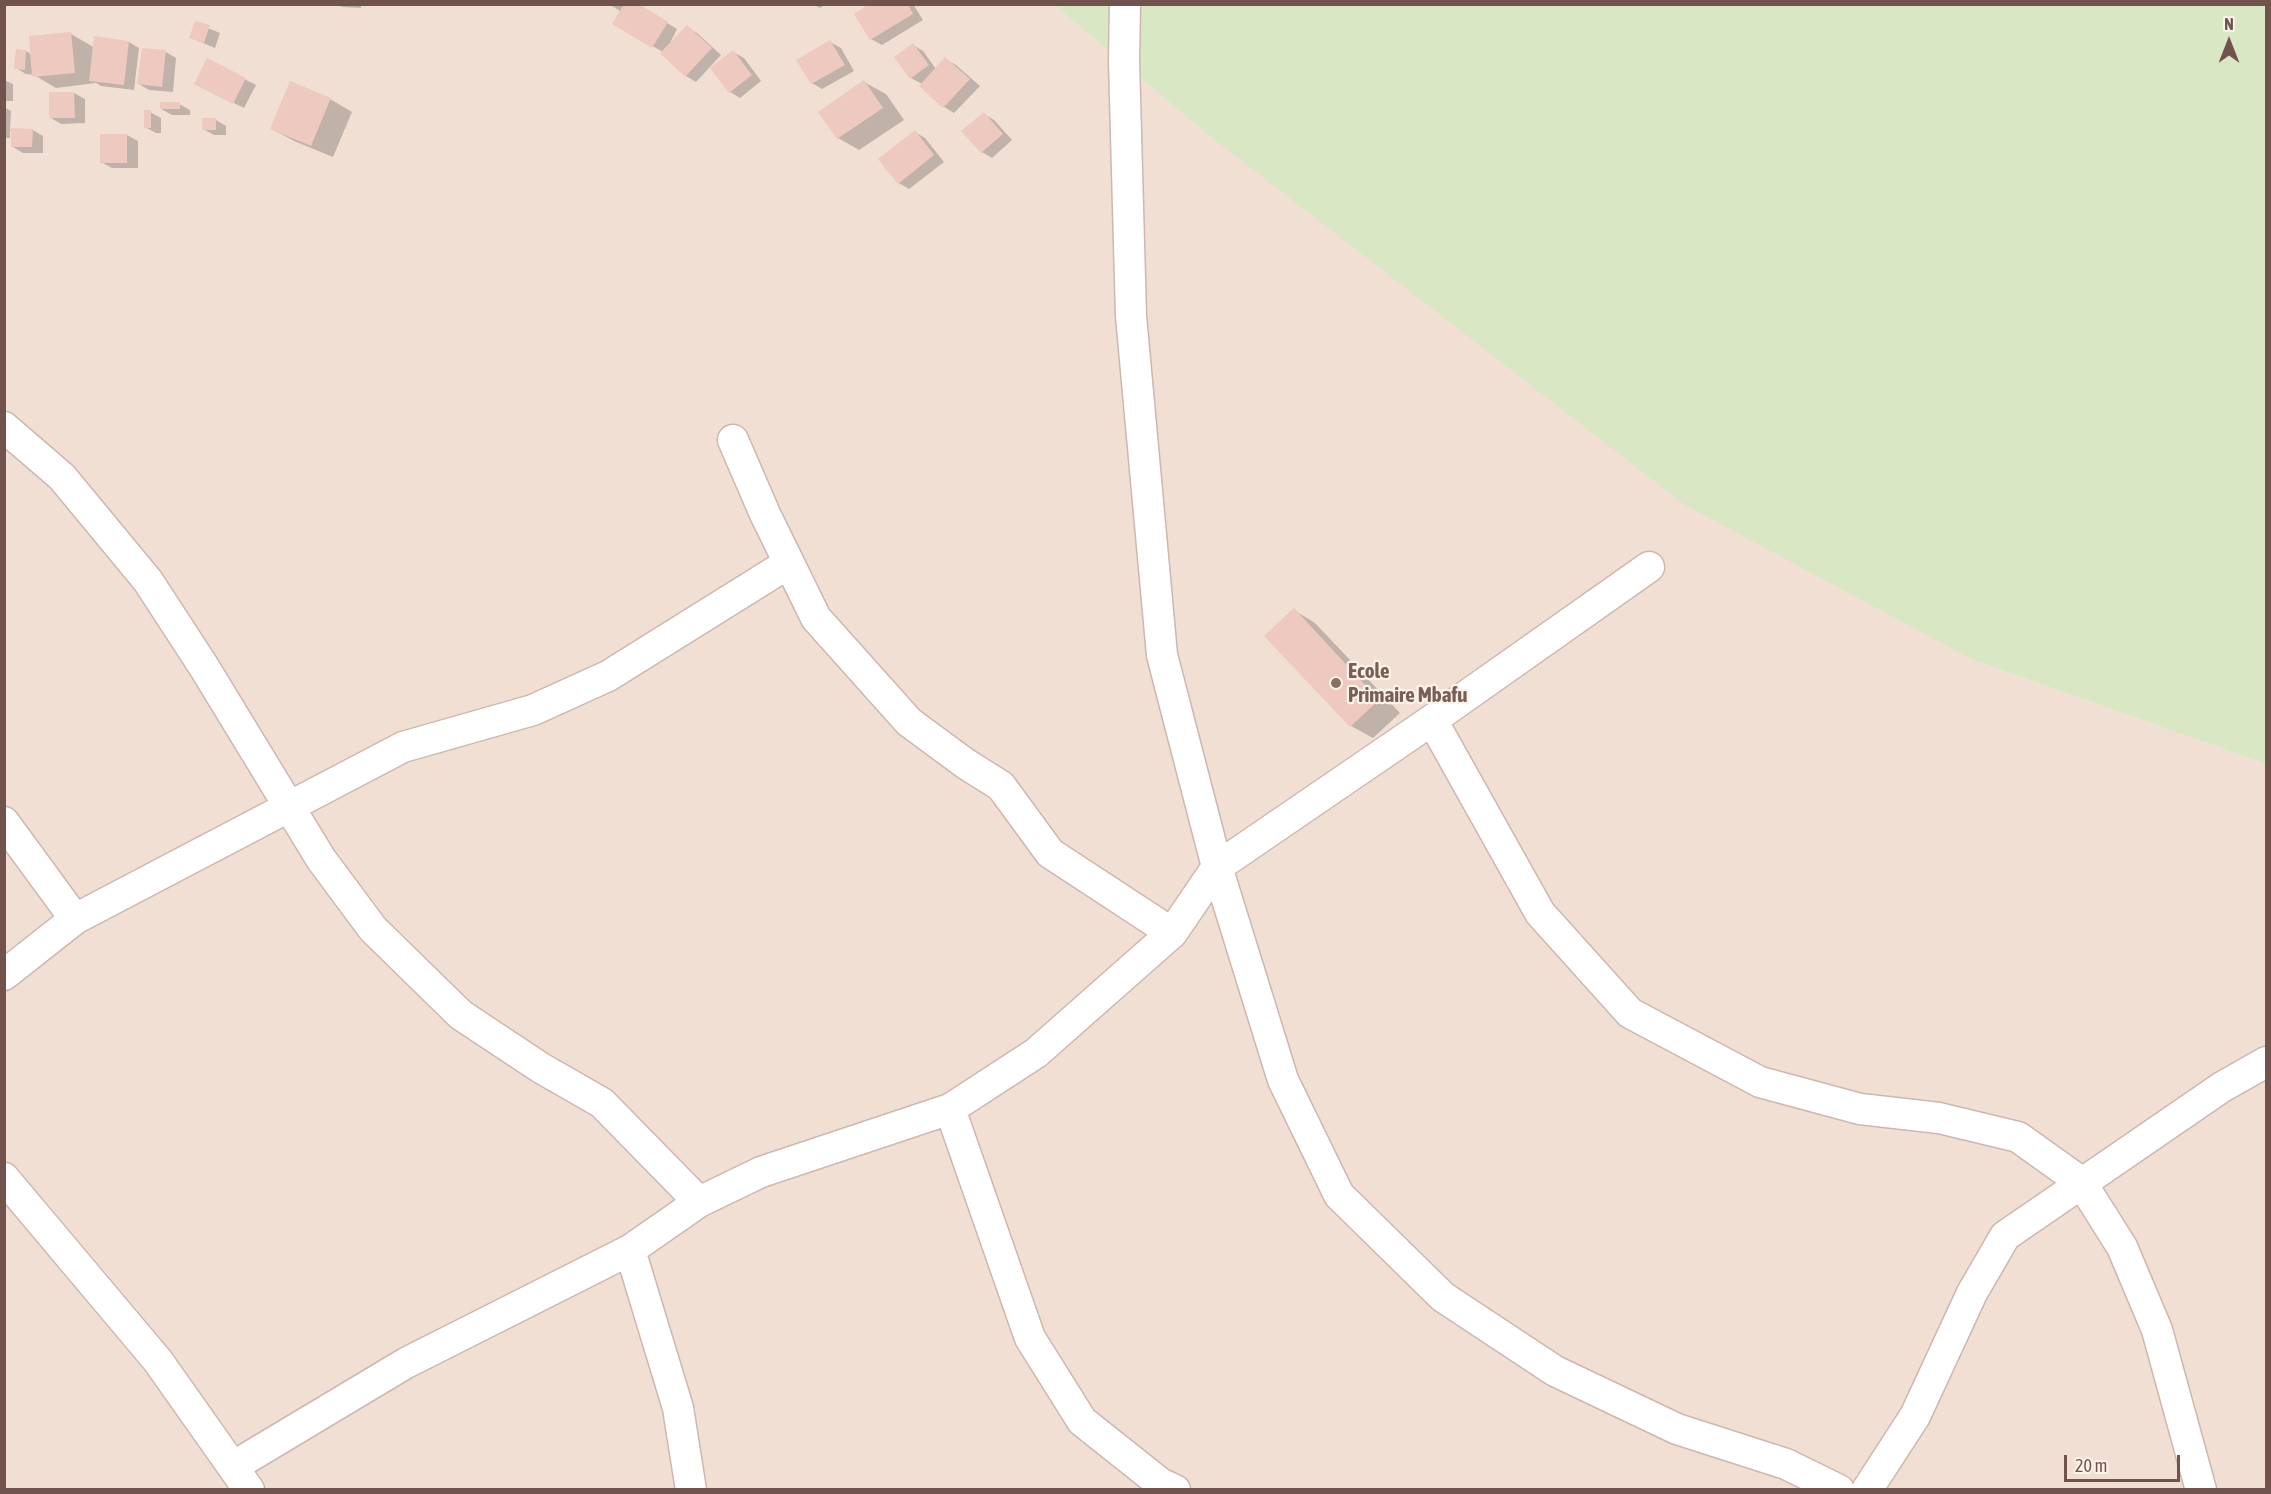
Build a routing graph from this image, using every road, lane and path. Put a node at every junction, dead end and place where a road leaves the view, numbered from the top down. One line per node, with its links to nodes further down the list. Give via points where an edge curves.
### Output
1 (1125, 4): 9 (street, via 1131,316 1162,655)
2 (4, 427): 7 (street, via 62,477 148,581)
3 (733, 440): 4 (street)
4 (789, 563): 7 (street, via 608,676 533,710 404,747); 11 (street, via 816,618 909,722 1001,786 1050,853)
5 (1649, 567): 6 (street)
6 (1432, 720): 9 (street); 16 (street, via 1540,913 1630,1013 1760,1082 1860,1109 1939,1118 2018,1137)
7 (289, 807): 10 (street); 17 (street, via 321,859 373,929 461,1015 602,1103)
8 (4, 822): 10 (street)
9 (1217, 867): 11 (street); 22 (street, via 1283,1080 1339,1195 1443,1297 1555,1371 1677,1429 1786,1464)
10 (75, 919): 12 (street)
11 (1172, 933): 14 (street, via 1036,1053)
12 (4, 975)
13 (2266, 1062): 16 (street)
14 (950, 1109): 17 (street, via 761,1172); 21 (street, via 1030,1338 1082,1421 1160,1483)
15 (4, 1178): 19 (street, via 158,1361)
16 (2081, 1182): 23 (street, via 2005,1236 1972,1293 1915,1416); 24 (street, via 2122,1247 2157,1330)
17 (699, 1202): 18 (street)
18 (630, 1250): 19 (street, via 406,1363); 20 (street, via 678,1408)
19 (242, 1478)
20 (691, 1490)
21 (1175, 1490)
22 (1839, 1490)
23 (1867, 1490)
24 (2201, 1490)

